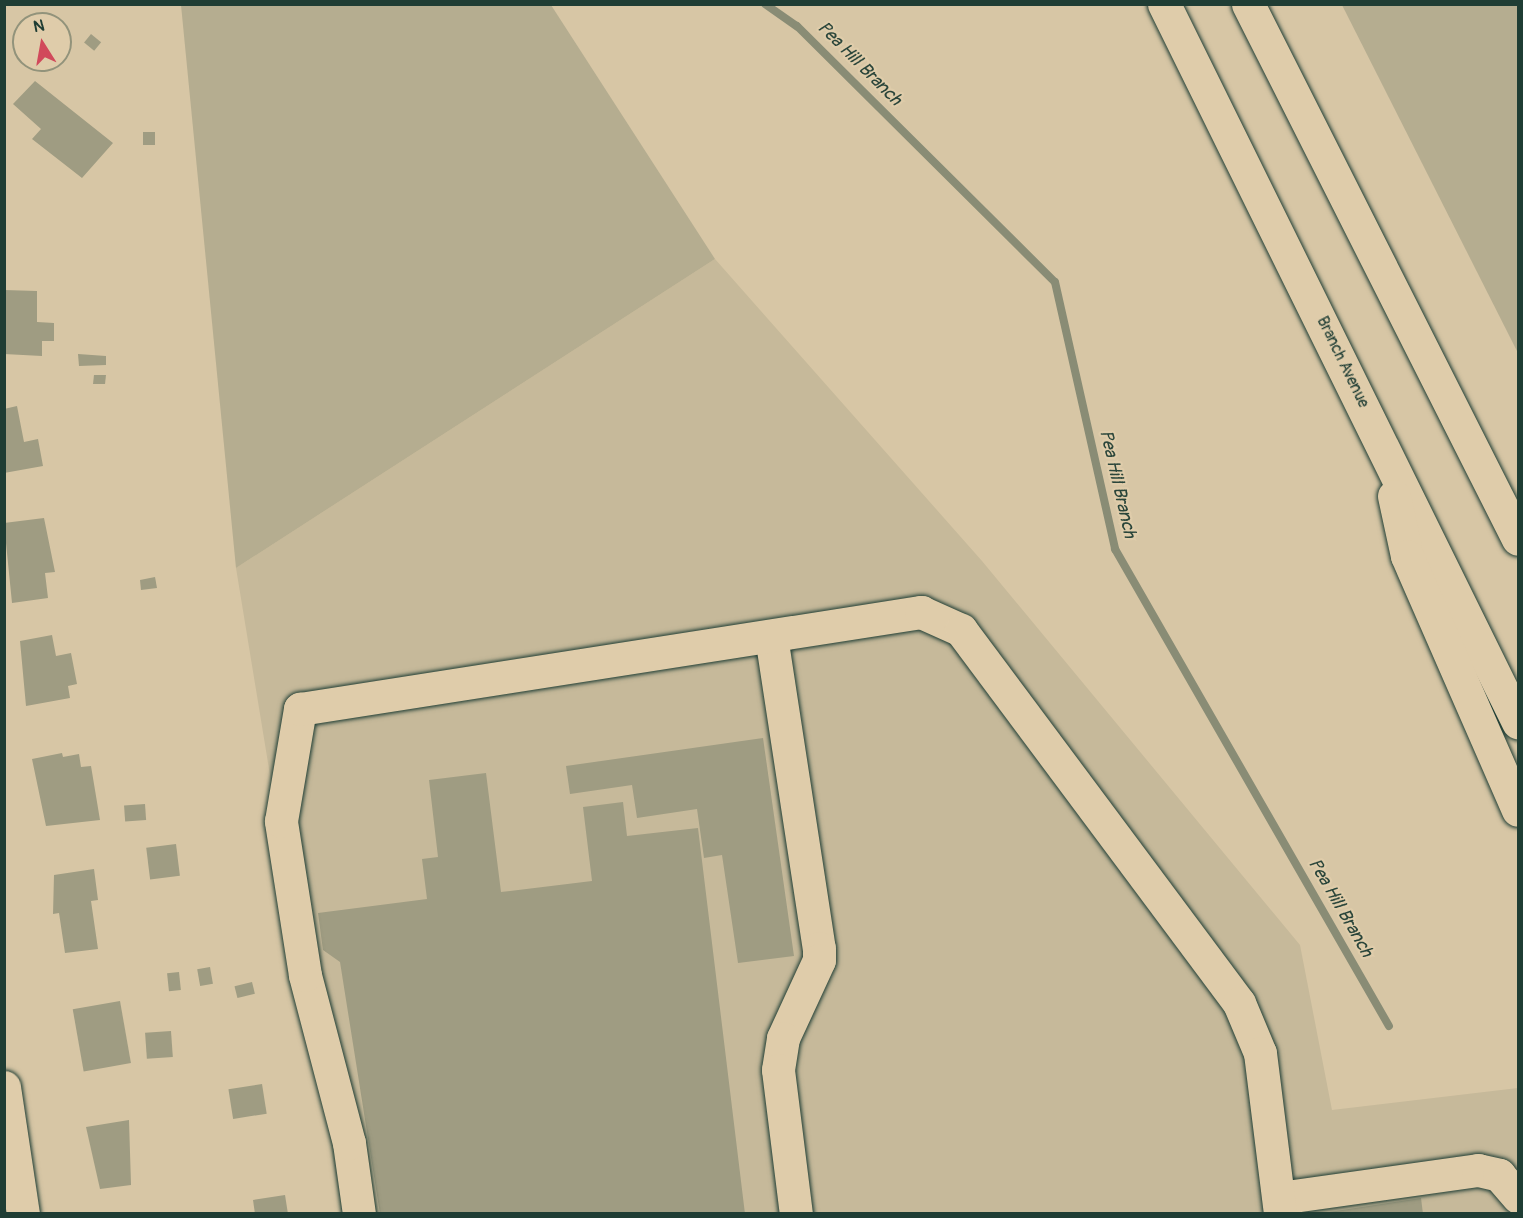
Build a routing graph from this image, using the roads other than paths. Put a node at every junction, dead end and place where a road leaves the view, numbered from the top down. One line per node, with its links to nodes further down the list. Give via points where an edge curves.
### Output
1 (1164, 4): 3 (main road, Branch Avenue)
2 (1248, 4): 4 (main road)
3 (1384, 448): 6 (main road, Branch Avenue); 7 (main road, via 1407,556)
4 (1518, 539)
5 (771, 636): 10 (main road, via 921,612 961,630 1239,1003 1260,1053); 12 (main road, via 300,709 281,821 305,975 349,1143); 13 (main road, via 819,948 819,960 783,1038 778,1070)
6 (1518, 722)
7 (1518, 810)
8 (4, 1087): 11 (main road)
9 (1518, 1197): 10 (main road, via 1499,1175 1478,1170)
10 (1280, 1206)
11 (22, 1214)
12 (359, 1214)
13 (796, 1214)

